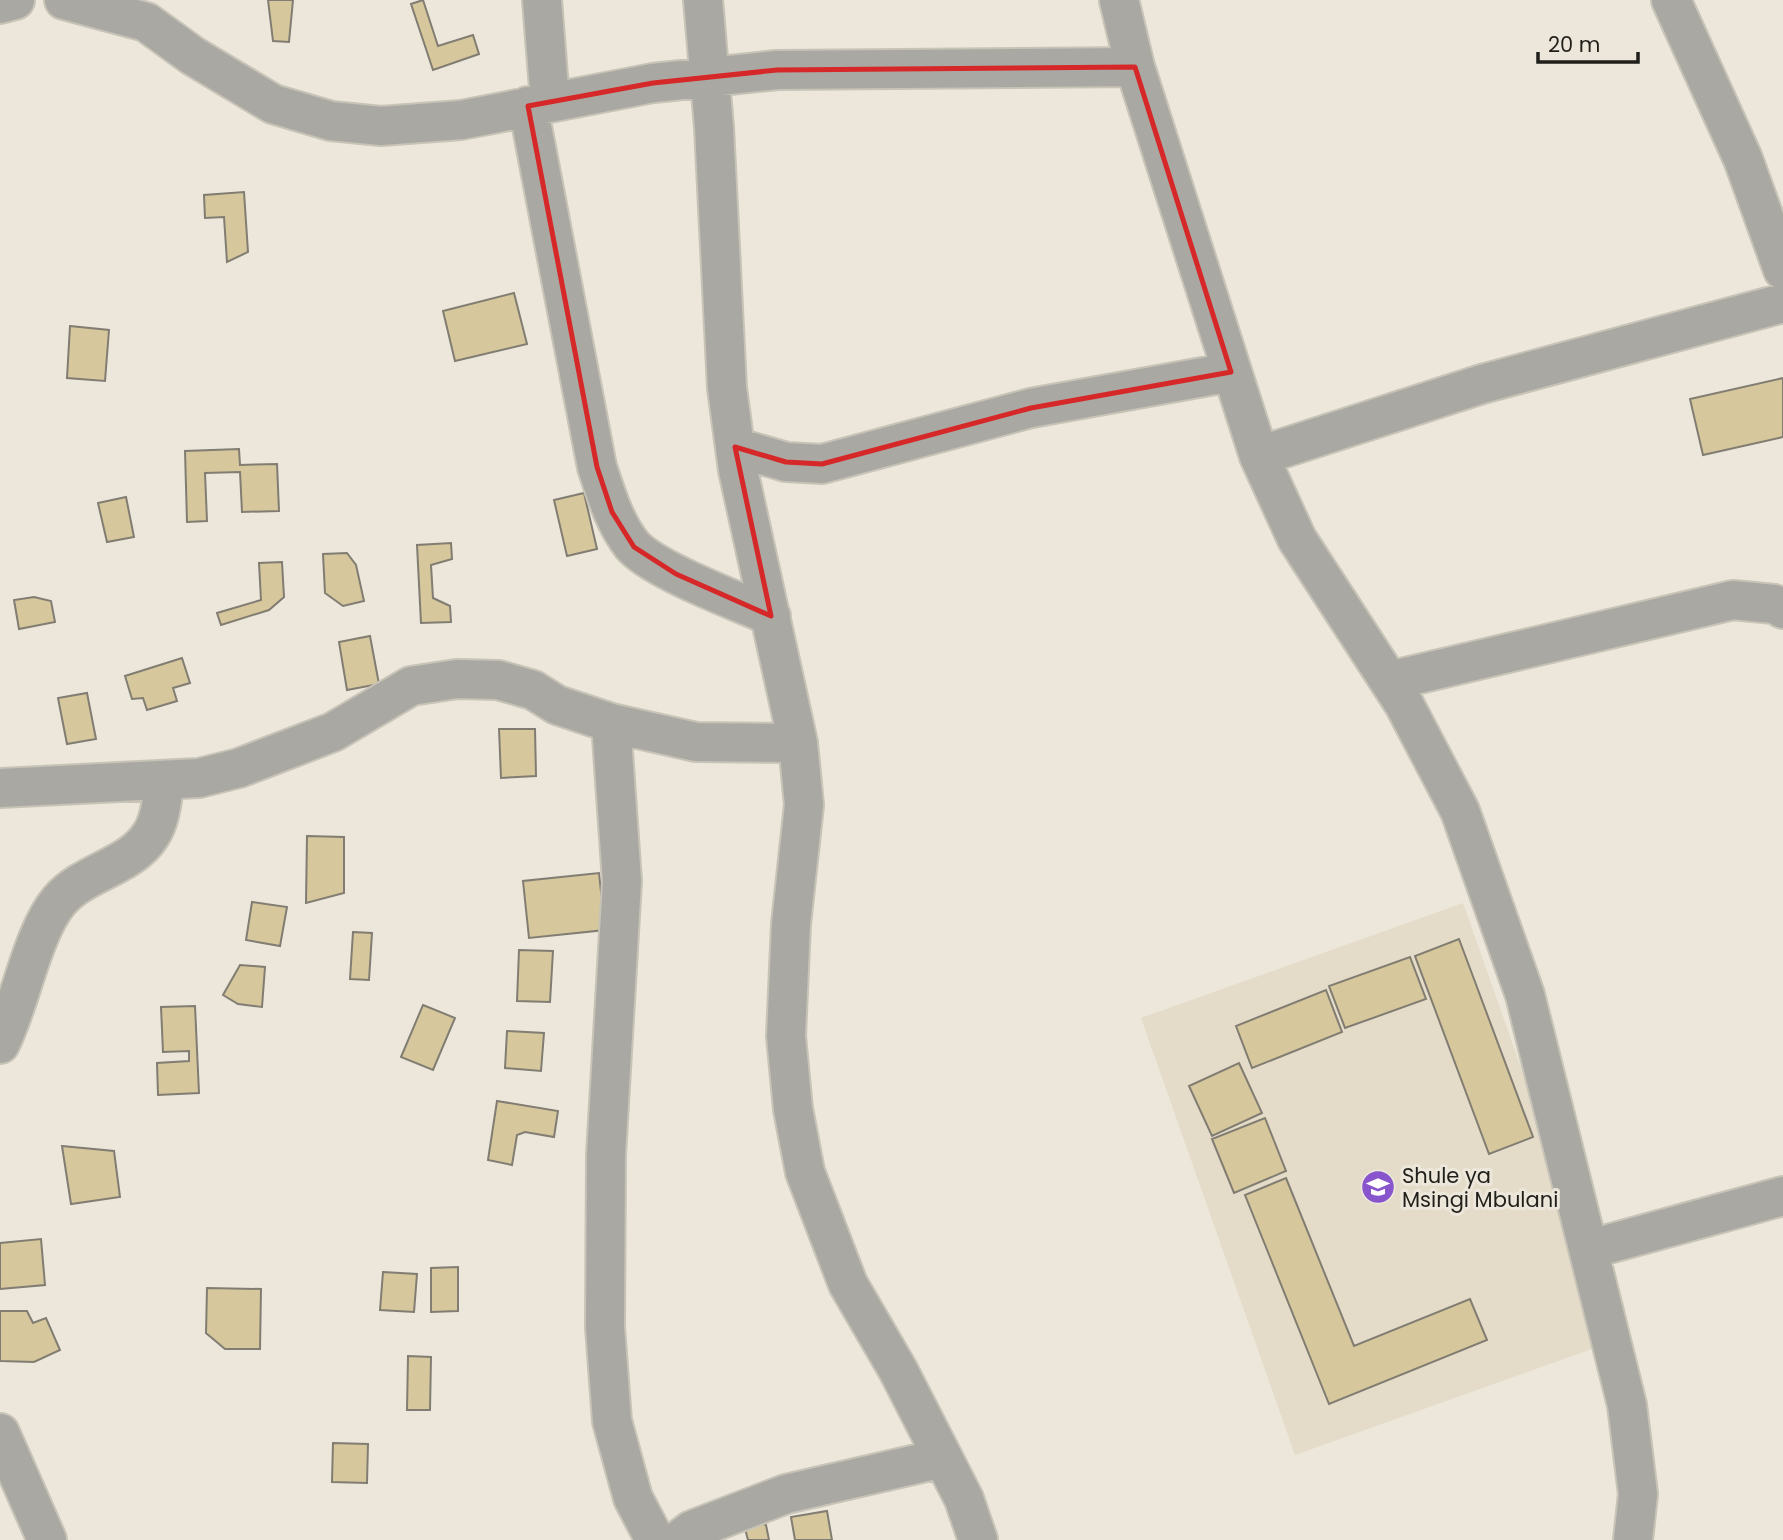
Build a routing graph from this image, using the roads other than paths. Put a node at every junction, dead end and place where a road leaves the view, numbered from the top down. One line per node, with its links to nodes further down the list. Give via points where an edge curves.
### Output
1 (15, 0): 7 (street)
2 (64, 0): 10 (street, via 146,22 273,104 331,121 382,126 461,120)
3 (542, 0): 10 (street)
4 (703, 0): 9 (street)
5 (1119, 0): 8 (street)
6 (1671, 0): 11 (street, via 1742,159)
7 (0, 4)
8 (1135, 67): 9 (street, via 777,70); 13 (street)
9 (710, 76): 10 (street); 14 (street, via 720,292)
10 (539, 104): 17 (street, via 597,467 612,512 634,547 676,574)
11 (1783, 270)
12 (1783, 303): 15 (street, via 1482,384)
13 (1231, 372): 14 (street, via 1031,408 822,464 786,462); 15 (street)
14 (735, 447): 17 (street)
15 (1259, 456): 18 (street, via 1297,539)
16 (1783, 610): 18 (street, via 1774,604 1733,600)
17 (771, 616): 20 (street)
18 (1389, 681): 25 (street, via 1465,824 1525,995)
19 (611, 723): 20 (street, via 696,743); 21 (street, via 498,680 457,679 411,686 334,732 239,768 199,778); 29 (street, via 622,881 606,1155 605,1326 612,1421 633,1498)
20 (798, 743): 27 (street, via 804,805 791,924 786,1036 805,1172 848,1284)
21 (165, 779): 22 (street); 23 (street, via 158,819 141,848 59,901 40,937)
22 (0, 788)
23 (0, 1044)
24 (1783, 1196): 25 (street)
25 (1590, 1249): 32 (street, via 1627,1405 1638,1494)
26 (0, 1433): 28 (street)
27 (943, 1458): 30 (street, via 786,1494 692,1530); 31 (street)
28 (47, 1540)
29 (655, 1540)
30 (679, 1540)
31 (978, 1540)
32 (1633, 1540)

